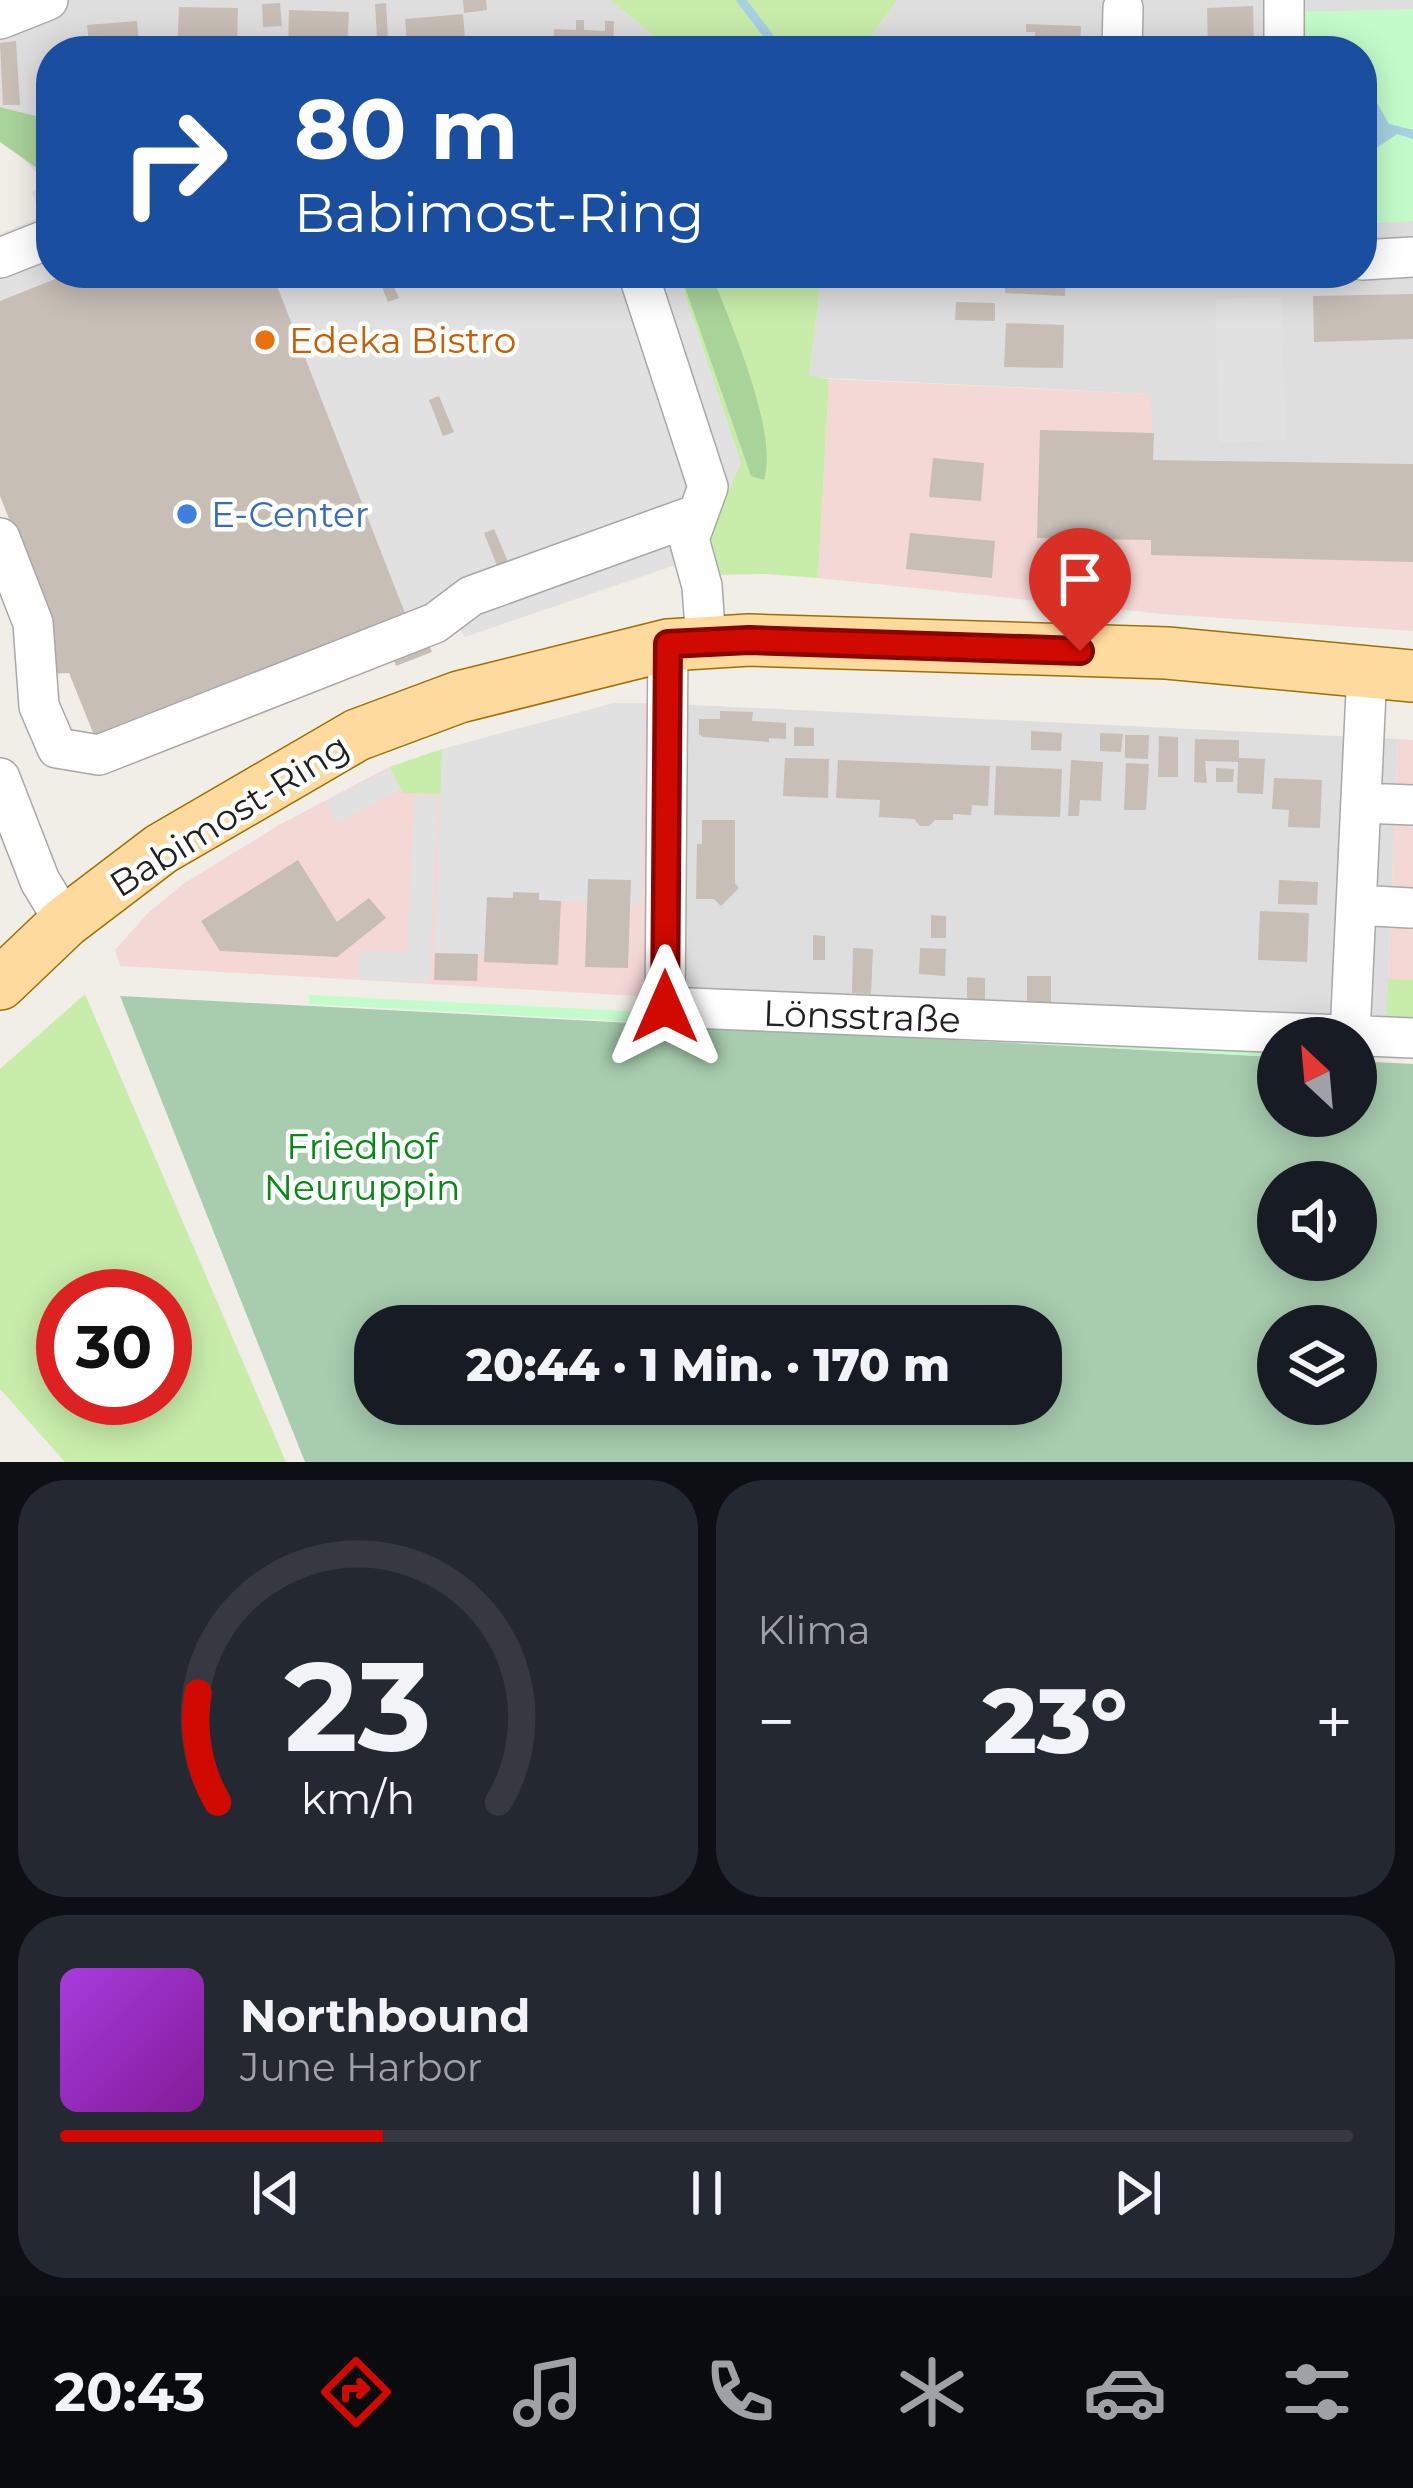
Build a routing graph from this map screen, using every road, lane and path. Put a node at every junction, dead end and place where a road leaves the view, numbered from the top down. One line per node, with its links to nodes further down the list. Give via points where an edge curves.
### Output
1 (48, 0): 4 (street)
2 (1284, 0): 6 (street)
3 (1123, 8): 5 (street)
4 (0, 19)
5 (1122, 36)
6 (1285, 36)
7 (36, 244): 9 (street)
8 (1413, 257): 10 (street)
9 (0, 258)
10 (1377, 259)
11 (643, 288): 12 (street, via 708,487)
12 (698, 514): 13 (street); 15 (street, via 689,539 702,586)
13 (646, 533): 14 (street, via 471,596 435,623 99,755 57,748 39,706 34,623); 15 (street, via 669,555)
14 (0, 538)
15 (683, 644): 16 (main road, Babimost-Ring, via 1167,653); 22 (main road, Babimost-Ring, via 458,697 357,736 160,849); 25 (street, Lönsstraße, via 665,1007)
16 (1390, 673): 18 (street)
17 (0, 778): 22 (street)
18 (1361, 803): 19 (street); 20 (street)
19 (1413, 806)
20 (1356, 905): 21 (street); 24 (street)
21 (1410, 908)
22 (65, 922): 23 (main road, Babimost-Ring)
23 (0, 984)
24 (1351, 1017)
25 (1257, 1032)
26 (1377, 1037): 27 (street, Lönsstraße)
27 (1413, 1038)

